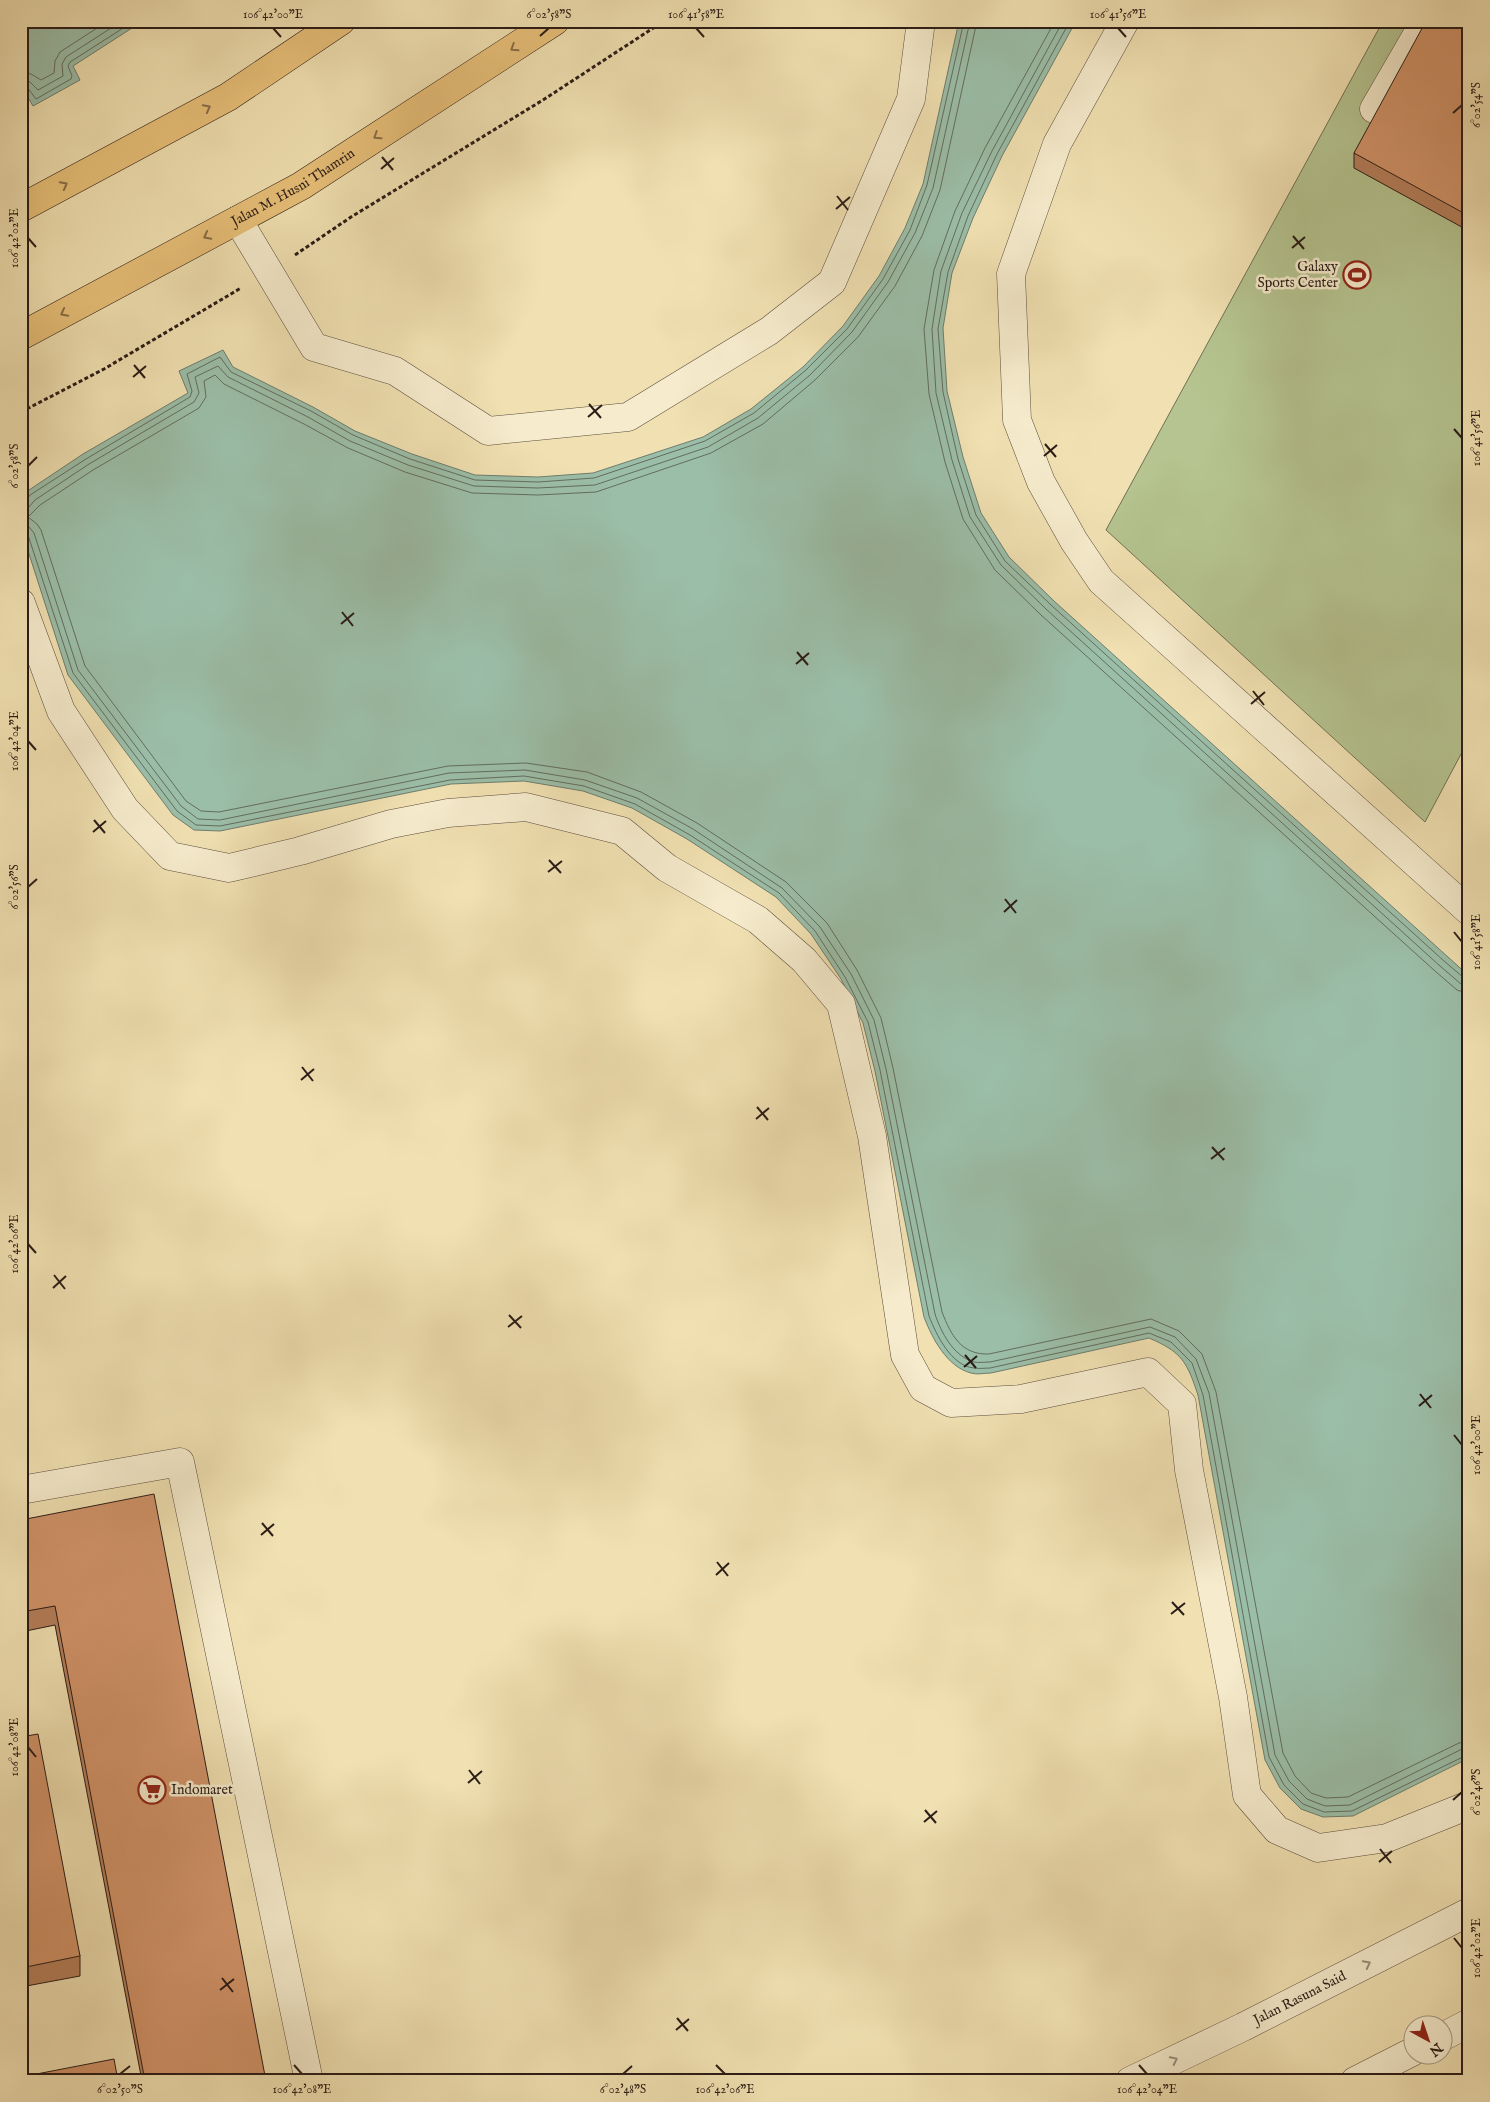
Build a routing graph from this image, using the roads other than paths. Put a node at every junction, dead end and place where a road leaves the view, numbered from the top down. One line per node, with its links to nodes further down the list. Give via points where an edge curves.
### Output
1 (341, 21): 7 (main road, one-way to 1, via 228,97)
2 (555, 21): 8 (main road, Jalan M. Husni Thamrin, one-way to 8, via 301,186)
3 (922, 21): 8 (street, via 911,99 832,282 769,331 628,418 488,431 395,371 314,347)
4 (1125, 21): 11 (street, via 1057,144 1011,274 1017,420 1041,482 1101,581)
5 (1425, 21): 6 (street)
6 (1374, 109)
7 (21, 208)
8 (238, 220): 9 (main road, Jalan M. Husni Thamrin, one-way to 9)
9 (21, 336)
10 (21, 603): 13 (street, via 61,711 125,809 170,856 229,868 392,824 448,813 526,807 622,831 667,868 758,920 804,960 841,1004 872,1136 905,1355 923,1388 951,1403 1021,1399 1148,1372 1182,1404 1189,1470 1233,1697 1247,1795 1277,1830 1318,1848 1387,1838)
11 (1469, 911)
12 (21, 1490): 18 (street, via 180,1462)
13 (1469, 1805)
14 (1469, 1912): 19 (street, Jalan Rasuna Said, one-way to 14)
15 (1469, 2023): 16 (street)
16 (1452, 2032)
17 (1402, 2057): 20 (street)
18 (309, 2081)
19 (1130, 2081)
20 (1355, 2081)

